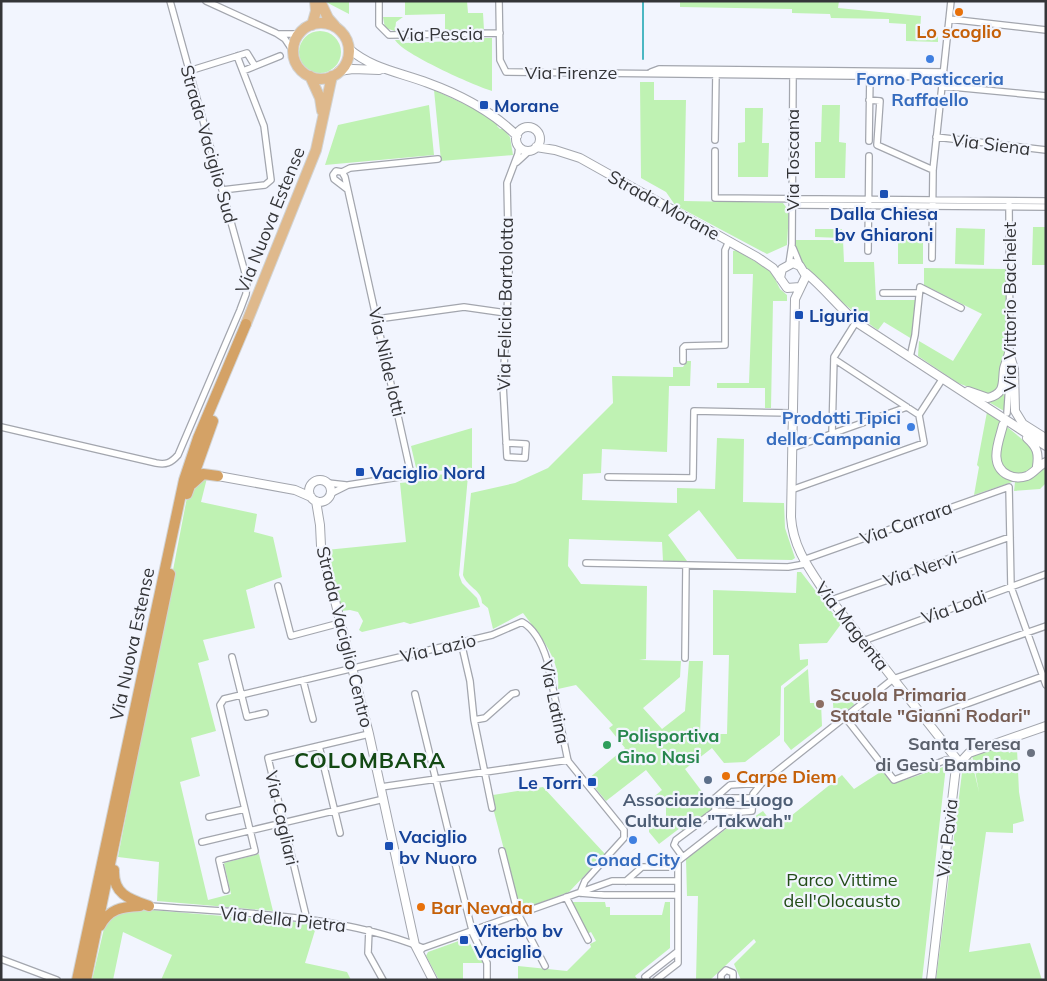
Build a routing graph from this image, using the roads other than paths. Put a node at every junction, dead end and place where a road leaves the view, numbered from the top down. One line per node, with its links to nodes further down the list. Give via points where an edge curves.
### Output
1 (170, 1): 20 (street, Strada Vaciglio Sud)
2 (206, 1): 12 (street)
3 (315, 1): 9 (main road)
4 (320, 1): 10 (main road)
5 (379, 1): 13 (street, Via Pescia, via 379,25 388,35)
6 (499, 1): 13 (street, Via Firenze)
7 (951, 1): 8 (street)
8 (949, 19): 11 (street); 27 (street)
9 (312, 25): 10 (main road, via 325,24); 14 (main road)
10 (337, 29): 15 (main road, via 346,39)
11 (1046, 30)
12 (276, 33): 14 (street); 16 (street)
13 (500, 33): 23 (street, Via Firenze, via 500,60 506,72)
14 (298, 34): 16 (main road)
15 (348, 48): 22 (street, via 362,60); 25 (main road, via 346,63)
16 (293, 51): 28 (main road, via 298,66)
17 (237, 56): 19 (street, via 249,53); 20 (street); 21 (street)
18 (280, 56): 19 (street)
19 (255, 66): 21 (street)
20 (189, 71): 47 (street, Strada Vaciglio Sud)
21 (243, 71): 47 (street, via 264,126 272,174 270,182 265,185)
22 (393, 72): 25 (street, via 365,69); 33 (street, via 430,84 486,110)
23 (716, 72): 24 (street, Via Firenze); 35 (street)
24 (793, 73): 26 (street, Via Firenze); 48 (street, Via Toscana)
25 (336, 74): 28 (main road, via 323,78); 32 (main road, Via Nuova Estense)
26 (870, 74): 27 (street, Via Firenze); 31 (street)
27 (943, 74): 29 (street)
28 (310, 76): 32 (main road, Via Nuova Estense, via 320,98)
29 (942, 86): 30 (street); 34 (street)
30 (1046, 96)
31 (869, 100): 36 (street); 44 (street, via 880,101 876,145)
32 (322, 127): 73 (main road, Via Nuova Estense, via 316,150)
33 (519, 133): 37 (street); 38 (street, via 533,128 538,133)
34 (936, 137): 39 (street, Via Siena); 44 (street)
35 (715, 140)
36 (869, 141)
37 (519, 146): 38 (street); 43 (street, Via Felicia Bartolotta)
38 (535, 146): 43 (street, Via Felicia Bartolotta); 54 (street, Strada Morane, via 580,158)
39 (1046, 150)
40 (715, 151): 48 (street, via 715,198)
41 (869, 156): 50 (street)
42 (438, 159): 45 (street, via 350,168)
43 (514, 166): 70 (street, Via Felicia Bartolotta, via 507,183 509,275)
44 (933, 170): 51 (street)
45 (342, 172): 46 (street, Via Nilde Iotti); 46 (street, Via Nilde Iotti, via 336,171 333,177)
46 (347, 189): 71 (street, Via Nilde Iotti)
47 (222, 190): 85 (street, Strada Vaciglio Sud, via 247,288 178,455 172,462 156,463)
48 (792, 199): 50 (street); 55 (street, Via Toscana)
49 (1046, 201): 52 (street)
50 (868, 202): 51 (street); 56 (street)
51 (933, 203): 52 (street); 57 (street)
52 (1009, 204): 53 (street); 74 (street, Via Vittorio Bachelet)
53 (1046, 207)
54 (728, 241): 58 (street, Strada Morane); 77 (street, via 725,250 725,345 685,346)
55 (792, 244): 59 (street, Via Toscana); 60 (street, Via Toscana)
56 (868, 251)
57 (932, 258)
58 (770, 265): 59 (street, Strada Morane); 62 (street, Strada Morane)
59 (787, 265): 60 (street); 62 (street)
60 (800, 265): 61 (street)
61 (806, 273): 63 (street); 65 (street)
62 (780, 278): 64 (street)
63 (801, 286): 64 (street); 65 (street, via 812,285); 68 (street)
64 (789, 288): 68 (street)
65 (825, 290): 72 (street)
66 (883, 293): 67 (street)
67 (920, 294): 69 (street, via 920,287); 75 (street, via 916,335)
68 (795, 299): 82 (street, Via Magenta)
69 (961, 308)
70 (506, 313): 71 (street, via 464,307); 88 (street, Via Felicia Bartolotta, via 503,385)
71 (377, 319): 98 (street, Via Nilde Iotti, via 410,470 399,478)
72 (856, 322): 75 (street); 76 (street)
73 (246, 324): 89 (highway, Via Nuova Estense); 185 (highway, Via Nuova Estense, via 198,438 184,480)
74 (1009, 353): 79 (street, via 999,393 988,398); 81 (street, Via Vittorio Bachelet); 90 (street, via 1014,368 1015,411 1023,424 1042,436)
75 (910, 356): 78 (street)
76 (834, 359): 80 (street); 87 (street)
77 (683, 361)
78 (943, 378): 79 (street); 83 (street)
79 (957, 387): 86 (street)
80 (907, 407): 83 (street); 87 (street)
81 (1007, 412)
82 (792, 413): 91 (street, Via Magenta); 95 (street, via 694,411 692,478)
83 (919, 415): 101 (street, via 924,443)
84 (1003, 425): 93 (street, via 996,454 999,467 1006,474 1020,478)
85 (1, 427)
86 (1024, 431): 90 (street); 93 (street, via 1036,446)
87 (832, 434): 91 (street)
88 (506, 443)
89 (204, 444): 94 (highway, via 202,464); 99 (highway, Via Nuova Estense)
90 (1045, 445)
91 (792, 448): 101 (street, Via Magenta)
92 (1046, 462): 93 (street)
93 (1038, 466)
94 (214, 475): 99 (highway, via 197,477); 100 (street)
95 (608, 477)
96 (311, 483): 97 (street, via 320,480); 100 (street); 103 (street, via 309,492)
97 (328, 483): 98 (street, Via Nilde Iotti); 102 (street, via 331,489)
98 (348, 485): 102 (street, Via Nilde Iotti)
99 (188, 489): 160 (highway, Via Nuova Estense)
100 (295, 490): 103 (street)
101 (791, 490): 106 (street, Via Magenta, via 792,527)
102 (328, 497): 103 (street); 104 (street, Strada Vaciglio Centro)
103 (313, 499): 104 (street, Strada Vaciglio Centro)
104 (320, 524): 114 (street, Strada Vaciglio Centro, via 320,546)
105 (1010, 537): 106 (street, Via Carrara, via 1009,487); 111 (street); 112 (street, Via Nervi)
106 (804, 562): 108 (street, Via Carrara, via 788,568); 112 (street, Via Magenta)
107 (586, 563): 108 (street, Via Carrara)
108 (686, 565): 120 (street)
109 (1046, 574): 111 (street, Via Lodi)
110 (278, 586): 114 (street, via 291,636)
111 (1011, 587): 116 (street); 117 (street, Via Lodi)
112 (831, 600): 117 (street, Via Magenta)
113 (522, 622): 118 (street, Via Lazio, via 492,635); 138 (street, Via Latina, via 543,646)
114 (340, 623): 121 (street, Strada Vaciglio Centro)
115 (1046, 626): 116 (street)
116 (1027, 633): 122 (street); 123 (street)
117 (863, 640): 123 (street, Via Magenta)
118 (461, 642): 121 (street, Via Lazio); 133 (street)
119 (232, 657): 128 (street)
120 (685, 658)
121 (352, 668): 124 (street, Via Lazio); 135 (street, Strada Vaciglio Centro)
122 (1044, 675): 125 (street); 132 (street)
123 (893, 679): 130 (street); 132 (street, Via Magenta)
124 (303, 680): 128 (street, Via Lazio); 131 (street)
125 (1046, 685)
126 (516, 693): 133 (street, via 485,718)
127 (415, 694): 142 (street)
128 (241, 695): 129 (street, via 247,717); 150 (street, Via Lazio, via 224,699 220,705)
129 (265, 713)
130 (845, 717): 139 (street, via 894,780); 143 (street)
131 (313, 719)
132 (924, 719): 136 (street, Via Magenta)
133 (474, 720): 141 (street)
134 (1046, 726): 140 (street, via 969,753)
135 (369, 734): 137 (street, Via Cagliari); 144 (street, Strada Vaciglio Centro)
136 (939, 738): 140 (street, Via Magenta); 145 (street, via 938,742 952,766 949,786)
137 (319, 746): 151 (street); 155 (street, Via Cagliari, via 268,758)
138 (568, 760): 141 (street); 168 (street, via 624,830 624,838 585,881)
139 (946, 760)
140 (958, 762): 145 (street, Via Pavia)
141 (484, 772): 142 (street); 149 (street)
142 (436, 779): 144 (street); 158 (street)
143 (762, 783): 146 (street, via 730,785); 147 (street)
144 (381, 787): 148 (street, Strada Vaciglio Centro)
145 (952, 792): 192 (street, Via Pavia)
146 (715, 798): 147 (street); 152 (street)
147 (751, 798): 153 (street, via 752,811)
148 (384, 799): 151 (street); 178 (street, Strada Vaciglio Centro)
149 (492, 808)
150 (244, 809): 154 (street); 156 (street)
151 (334, 811): 155 (street); 157 (street)
152 (715, 811): 153 (street); 162 (street, via 676,840 674,845)
153 (741, 812): 162 (street)
154 (209, 817)
155 (284, 823): 156 (street); 173 (street, Via Cagliari)
156 (250, 831): 159 (street); 167 (street, via 255,851 219,860)
157 (340, 833)
158 (448, 834)
159 (202, 842)
160 (114, 847): 171 (highway, via 113,878 120,893); 176 (highway, Via Nuova Estense)
161 (502, 851): 172 (street)
162 (682, 856): 164 (street)
163 (456, 863): 175 (street)
164 (677, 867): 165 (street, via 642,867); 166 (street)
165 (626, 881): 166 (street); 168 (street, via 612,881)
166 (678, 881): 169 (street)
167 (226, 890)
168 (580, 893): 169 (street); 170 (street)
169 (678, 896): 179 (street)
170 (566, 897): 172 (street); 177 (street)
171 (149, 906): 173 (street, Via della Pietra); 176 (highway, via 118,908 104,918)
172 (518, 914): 175 (street); 181 (street)
173 (307, 920): 174 (street, Via della Pietra)
174 (369, 930): 178 (street, Via della Pietra); 187 (street, via 368,953)
175 (472, 931): 178 (street); 189 (street, via 487,963)
176 (96, 934): 186 (highway, Via Nuova Estense)
177 (588, 940)
178 (419, 949): 188 (street, Strada Vaciglio Centro)
179 (677, 952): 190 (street, via 645,977); 191 (street, via 678,963)
180 (1, 959): 184 (street)
181 (545, 966)
182 (720, 979): 183 (street, via 723,972 730,970)
183 (736, 979)
184 (57, 980)
185 (76, 980)
186 (86, 980)
187 (383, 980)
188 (433, 980)
189 (487, 980)
190 (647, 980)
191 (656, 980)
192 (931, 980)

